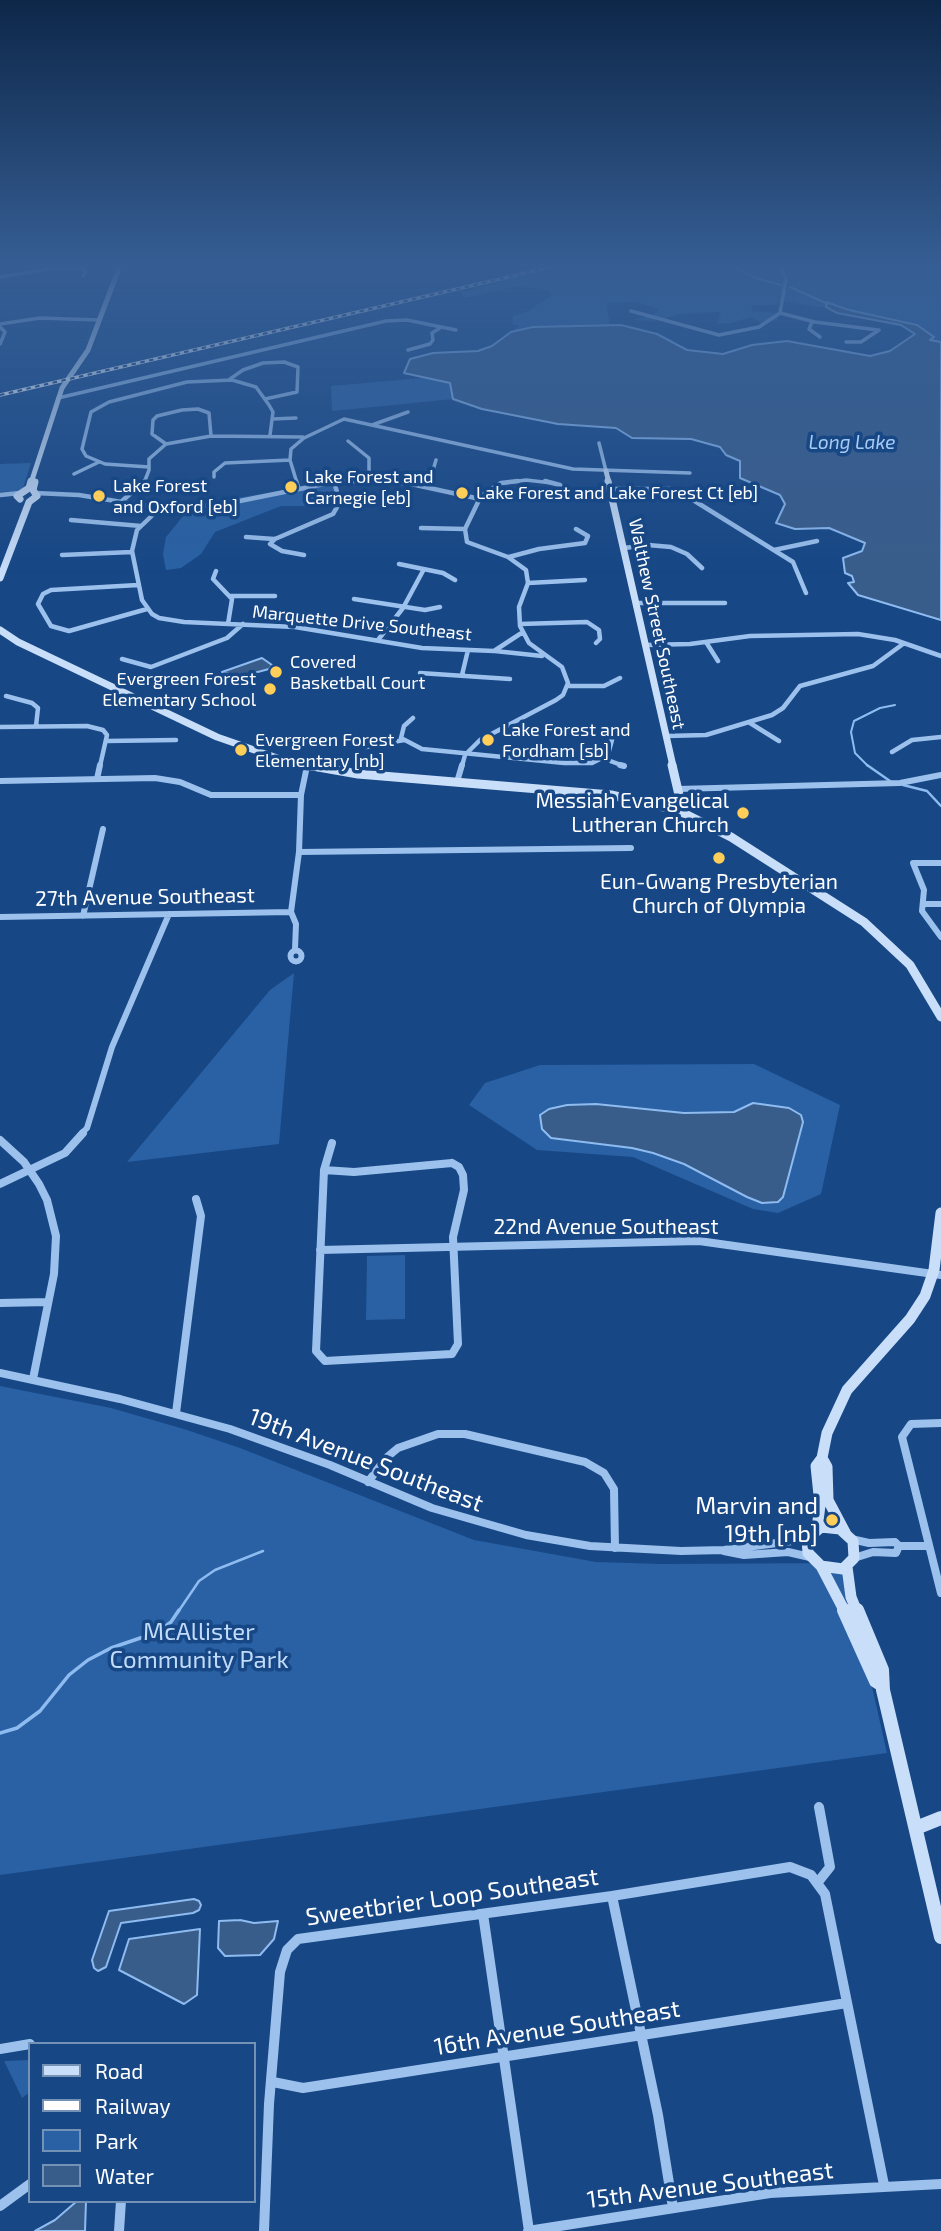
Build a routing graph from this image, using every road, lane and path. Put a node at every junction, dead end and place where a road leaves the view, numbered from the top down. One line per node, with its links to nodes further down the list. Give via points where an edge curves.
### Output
1 (76, 367): 6 (street)
2 (190, 367): 6 (street)
3 (251, 367): 5 (street)
4 (298, 367): 7 (street, via 299,390)
5 (229, 379): 7 (street, via 256,387); 21 (street, via 187,382 99,407 89,416 82,449)
6 (58, 398): 18 (street)
7 (265, 399): 10 (street)
8 (408, 412): 11 (street)
9 (296, 418): 10 (street)
10 (272, 419): 12 (street)
11 (371, 425): 14 (street, via 344,419); 23 (street, via 573,469)
12 (270, 435): 13 (street); 14 (street)
13 (211, 436): 17 (street); 17 (street, via 211,415 200,407 182,410 154,418 152,434)
14 (304, 438): 19 (street, via 291,449)
15 (348, 441): 28 (street, via 369,458)
16 (599, 443): 23 (street, Walthew Street Southeast)
17 (166, 444): 22 (street, via 151,456)
18 (40, 457): 36 (street, via 29,488); 37 (street)
19 (290, 460): 27 (street, via 225,463); 32 (street)
20 (436, 460): 31 (street, via 430,477)
21 (99, 462): 22 (street); 26 (street)
22 (149, 467): 39 (street, via 144,483)
23 (606, 471): 25 (street); 33 (street, Walthew Street Southeast)
24 (507, 473): 29 (street)
25 (690, 473)
26 (74, 474)
27 (214, 477)
28 (369, 480): 30 (street); 31 (street)
29 (513, 480): 34 (street, via 547,481 560,485); 38 (street, via 492,486)
30 (334, 482): 32 (street); 48 (street, via 340,502 333,514)
31 (419, 485): 38 (street)
32 (298, 487): 40 (street, via 220,505)
33 (611, 489): 50 (street, Walthew Street Southeast); 51 (street, via 670,489)
34 (566, 493)
35 (0, 496): 36 (street)
36 (20, 496): 37 (street); 46 (street, via 24,505)
37 (34, 496): 39 (street); 46 (street)
38 (480, 499): 44 (street)
39 (121, 501): 40 (street)
40 (161, 507): 42 (street)
41 (71, 520): 42 (street)
42 (141, 526): 52 (street, via 132,541)
43 (421, 528): 44 (street)
44 (465, 529): 55 (street, via 467,542)
45 (576, 529): 55 (street, via 588,536 585,543)
46 (16, 535): 60 (street)
47 (246, 537): 48 (street)
48 (275, 538): 54 (street, via 270,544)
49 (817, 541): 51 (street)
50 (624, 548): 57 (street, via 671,547); 69 (street, Walthew Street Southeast)
51 (774, 550): 65 (street, via 793,562)
52 (132, 552): 53 (street); 64 (street)
53 (62, 555)
54 (304, 555)
55 (509, 557): 63 (street, via 526,570)
56 (399, 564): 58 (street)
57 (702, 568)
58 (424, 569): 61 (street, via 443,572); 73 (street)
59 (216, 570): 66 (street, via 213,579)
60 (0, 578)
61 (455, 580)
62 (585, 580): 63 (street)
63 (528, 583): 76 (street, via 519,607)
64 (138, 585): 72 (street); 72 (street, via 51,590 38,604 51,626 69,631)
65 (806, 593)
66 (230, 596): 67 (street); 74 (street, via 233,608)
67 (275, 596)
68 (354, 599): 73 (street)
69 (636, 603): 70 (street); 83 (street, Walthew Street Southeast)
70 (724, 603)
71 (440, 607): 73 (street)
72 (147, 608): 74 (street, Marquette Drive Southeast, via 168,620)
73 (403, 608): 79 (street)
74 (228, 624): 75 (street, Marquette Drive Southeast)
75 (243, 624): 79 (street, Marquette Drive Southeast); 88 (street, via 227,639 151,667)
76 (520, 624): 78 (street); 81 (street, via 587,622 599,630)
77 (0, 630): 111 (street, via 221,739)
78 (523, 632): 85 (street, Marquette Drive Southeast); 87 (street)
79 (378, 640): 84 (street, Marquette Drive Southeast)
80 (706, 642): 82 (street, via 858,634); 83 (street); 89 (street)
81 (596, 643)
82 (903, 644): 86 (street); 97 (street, via 873,666 800,686 780,710)
83 (645, 645): 101 (street, Walthew Street Southeast)
84 (468, 650): 85 (street, Marquette Drive Southeast); 91 (street)
85 (494, 651): 87 (street, Marquette Drive Southeast)
86 (941, 656)
87 (547, 657): 94 (street, via 566,673)
88 (122, 659)
89 (718, 661)
90 (420, 673): 91 (street)
91 (462, 675): 93 (street)
92 (620, 678): 94 (street, via 604,686)
93 (510, 679)
94 (567, 687): 109 (street, via 556,700 485,736)
95 (6, 696): 98 (street, via 38,708)
96 (413, 718): 104 (street, via 404,726)
97 (750, 723): 101 (street, via 706,735); 106 (street)
98 (36, 726): 99 (street); 105 (street, via 96,726 107,735)
99 (0, 727)
100 (605, 730): 110 (street, via 612,740)
101 (666, 736): 117 (street, Walthew Street Southeast)
102 (941, 737): 108 (street, via 912,740)
103 (176, 740): 105 (street)
104 (404, 740): 107 (street); 109 (street, via 422,749)
105 (106, 741): 114 (street)
106 (779, 741)
107 (366, 747)
108 (892, 752)
109 (465, 755): 110 (street, via 577,764); 116 (street)
110 (601, 758): 112 (street)
111 (307, 766): 116 (street); 118 (street)
112 (624, 766)
113 (941, 775): 117 (street, via 900,783)
114 (97, 779): 115 (street); 118 (street, via 167,779 231,797)
115 (0, 780)
116 (457, 782): 119 (street, via 611,795)
117 (678, 789): 119 (street, Walthew Street Southeast)
118 (301, 795): 122 (street)
119 (683, 812): 132 (street, via 753,850 864,922 909,965)
120 (103, 830): 128 (street)
121 (631, 848): 122 (street)
122 (299, 852): 126 (street)
123 (941, 863): 125 (street, via 913,863 924,890)
124 (941, 904): 125 (street)
125 (923, 905): 130 (street, via 926,920)
126 (291, 912): 127 (street, 27th Avenue Southeast); 131 (street, via 296,924)
127 (169, 914): 128 (street, 27th Avenue Southeast); 135 (street, via 112,1047 87,1128 65,1153)
128 (83, 916): 129 (street, 27th Avenue Southeast)
129 (0, 917)
130 (941, 937)
131 (295, 948)
132 (941, 1017)
133 (0, 1140): 135 (street)
134 (332, 1143): 136 (street)
135 (31, 1171): 137 (street); 143 (street, via 47,1200 56,1236)
136 (324, 1171): 140 (street, via 456,1165 464,1183); 141 (street)
137 (0, 1184)
138 (196, 1199): 147 (street, via 201,1216)
139 (941, 1213): 142 (street)
140 (454, 1247): 141 (street, 22nd Avenue Southeast); 141 (street, via 458,1344 452,1354 325,1360 316,1351); 142 (street, 22nd Avenue Southeast, via 699,1241)
141 (320, 1250)
142 (937, 1274): 149 (street, via 910,1320 847,1390 829,1425)
143 (48, 1302): 144 (street); 146 (street)
144 (0, 1303)
145 (0, 1373): 146 (street, 19th Avenue Southeast)
146 (33, 1379): 147 (street, 19th Avenue Southeast)
147 (176, 1413): 150 (street, 19th Avenue Southeast, via 287,1448)
148 (941, 1423): 155 (street, via 911,1424 902,1437)
149 (822, 1458): 151 (street, via 816,1466); 152 (street, via 832,1511)
150 (368, 1482): 156 (street, 19th Avenue Southeast, via 494,1527); 156 (street, via 398,1448 447,1433 585,1462 604,1473 614,1489)
151 (817, 1529): 152 (street, via 835,1527); 153 (street)
152 (848, 1536): 154 (street); 159 (street, via 855,1547)
153 (807, 1539): 157 (street); 158 (street, via 807,1549)
154 (899, 1546): 155 (street); 159 (street, via 896,1553 873,1552)
155 (929, 1546): 160 (street)
156 (615, 1548): 157 (street, 19th Avenue Southeast)
157 (724, 1550): 158 (street, via 744,1555 788,1552)
158 (816, 1562): 159 (street, via 838,1570); 161 (street, via 876,1681)
159 (851, 1563): 161 (street, via 851,1597 880,1661)
160 (941, 1592)
161 (883, 1685): 164 (street)
162 (818, 1807): 165 (street, via 831,1867)
163 (941, 1818): 164 (street)
164 (916, 1828): 168 (street)
165 (818, 1882): 166 (street, Sweetbrier Loop Southeast, via 807,1872 790,1867); 169 (street, via 825,1894)
166 (612, 1896): 167 (street, Sweetbrier Loop Southeast); 170 (street)
167 (483, 1914): 173 (street); 174 (street, Sweetbrier Loop Southeast, via 298,1939 287,1950 280,1972)
168 (941, 1937)
169 (847, 2003): 170 (street, 16th Avenue Southeast); 177 (street)
170 (640, 2037): 173 (street, 16th Avenue Southeast); 180 (street)
171 (28, 2044): 172 (street)
172 (0, 2049)
173 (505, 2057): 174 (street, 16th Avenue Southeast, via 303,2088); 183 (street)
174 (273, 2082): 182 (street, Sweetbrier Loop Southeast)
175 (941, 2184): 177 (street, 15th Avenue Southeast)
176 (28, 2185): 179 (street)
177 (884, 2185): 180 (street, 15th Avenue Southeast, via 770,2193)
178 (121, 2203): 181 (street)
179 (0, 2206)
180 (673, 2208): 183 (street, 15th Avenue Southeast)
181 (119, 2231)
182 (264, 2231)
183 (528, 2231)

